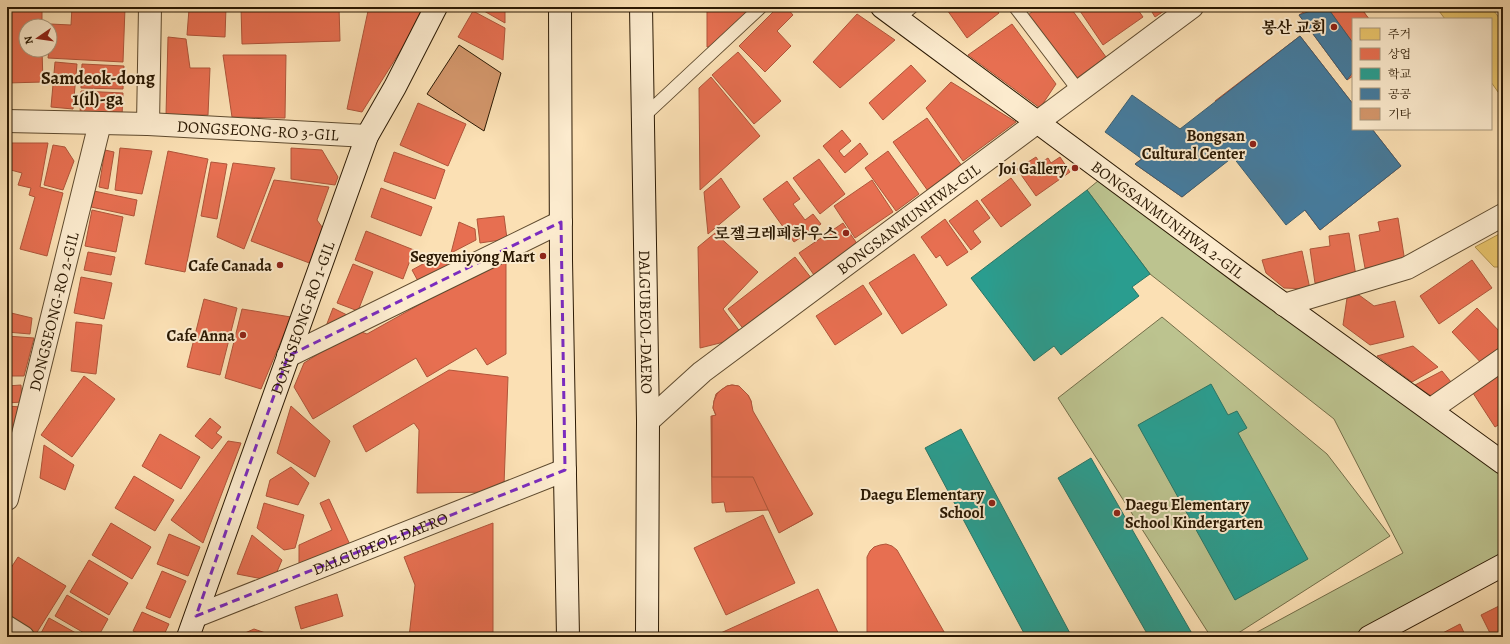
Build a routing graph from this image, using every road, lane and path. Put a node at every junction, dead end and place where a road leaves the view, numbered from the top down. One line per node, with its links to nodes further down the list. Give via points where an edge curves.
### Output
1 (150, 7): 14 (street)
2 (436, 7): 15 (street, DONGSEONG-RO 1-GIL)
3 (560, 7): 17 (street)
4 (641, 7): 10 (street, DALGUBEOL-DAERO)
5 (761, 7): 10 (lane)
6 (1015, 7): 9 (lane)
7 (1192, 7): 9 (street, BONGSANMUNHWA-GIL)
8 (897, 11): 12 (street, BONGSANMUNHWA 2-GIL)
9 (1079, 91): 12 (street, BONGSANMUNHWA-GIL)
10 (642, 118): 22 (street, DALGUBEOL-DAERO)
11 (7, 120): 13 (street, DONGSEONG-RO 3-GIL)
12 (1037, 122): 18 (street, BONGSANMUNHWA 2-GIL); 22 (street, BONGSANMUNHWA-GIL, via 702,372)
13 (100, 123): 14 (street, DONGSEONG-RO 3-GIL); 25 (street, DONGSEONG-RO 2-GIL)
14 (148, 124): 15 (street, DONGSEONG-RO 3-GIL)
15 (367, 136): 19 (street, DONGSEONG-RO 1-GIL)
16 (1503, 215): 18 (street, via 1407,268)
17 (561, 222): 19 (street); 24 (street)
18 (1284, 305): 21 (street, BONGSANMUNHWA 2-GIL)
19 (288, 356): 27 (street, DONGSEONG-RO 1-GIL)
20 (1503, 360): 21 (street)
21 (1430, 410): 23 (street, BONGSANMUNHWA 2-GIL)
22 (648, 421): 30 (street, DALGUBEOL-DAERO)
23 (1503, 463)
24 (565, 470): 27 (street, DALGUBEOL-DAERO); 29 (street)
25 (7, 499)
26 (1503, 565): 31 (street)
27 (196, 616): 28 (street, DONGSEONG-RO 1-GIL)
28 (188, 637)
29 (568, 637)
30 (647, 637)
31 (1369, 637)

